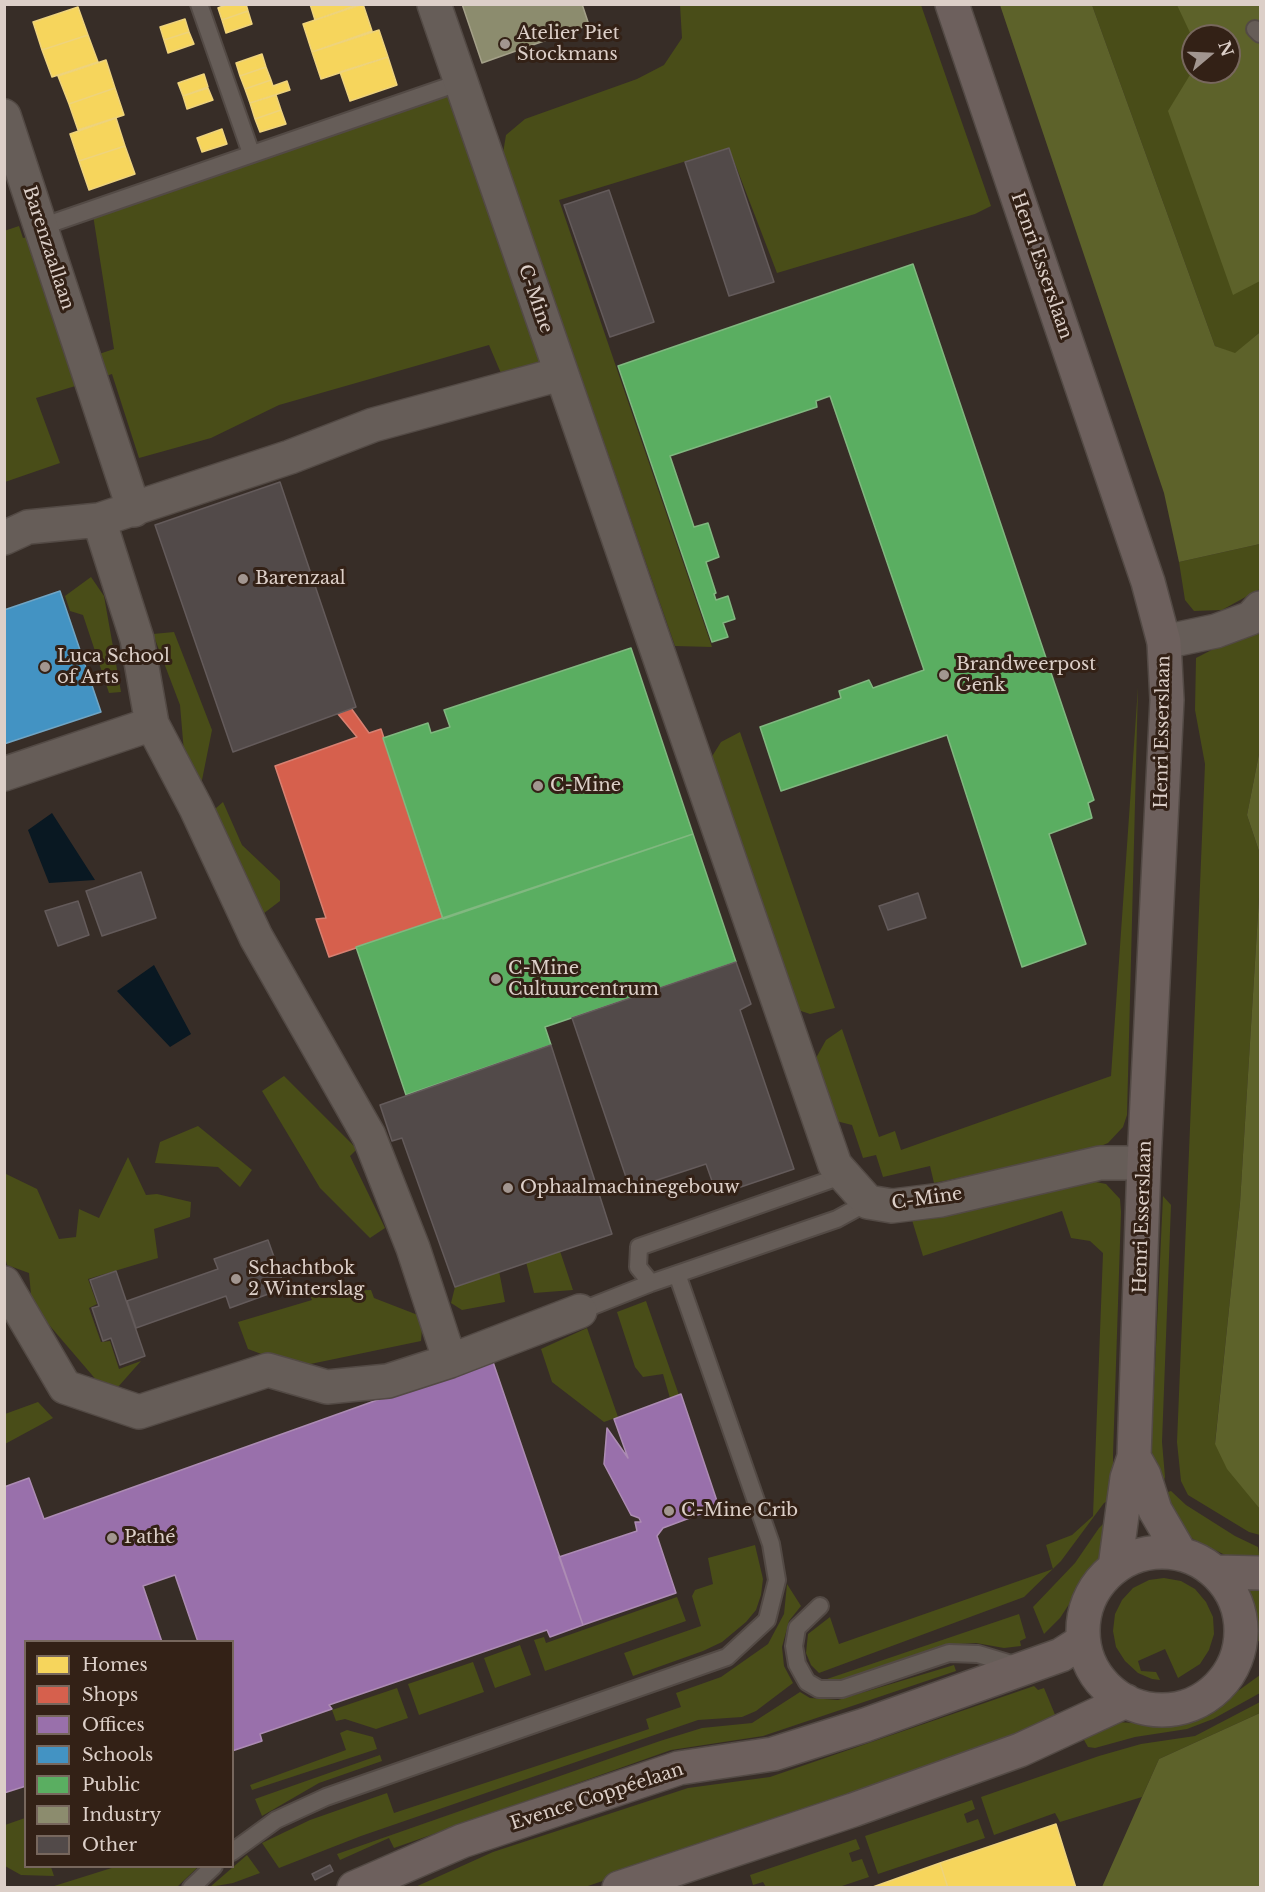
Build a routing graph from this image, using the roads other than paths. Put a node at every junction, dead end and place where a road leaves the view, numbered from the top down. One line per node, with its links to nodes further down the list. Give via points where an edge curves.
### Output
1 (199, 4): 6 (lane)
2 (434, 4): 4 (street, C-Mine)
3 (952, 4): 13 (street, Henri Esserslaan, via 1148,582)
4 (460, 82): 6 (lane); 8 (street, C-Mine)
5 (4, 116): 7 (street, Barenzaallaan)
6 (251, 153): 7 (lane)
7 (41, 227): 9 (street, Barenzaallaan)
8 (560, 374): 9 (street, via 373,425); 17 (street, C-Mine, via 822,1129 835,1165)
9 (134, 510): 10 (street)
10 (99, 520): 11 (street, via 28,527); 14 (street, via 137,639)
11 (4, 538)
12 (1260, 608): 13 (street, via 1251,618 1216,631)
13 (1164, 642): 16 (street, Henri Esserslaan, via 1167,700)
14 (152, 724): 15 (street); 23 (street, via 256,937 369,1136 413,1248)
15 (4, 774)
16 (1144, 1162): 18 (street, C-Mine, via 1100,1162 941,1200 892,1206); 24 (street, Henri Esserslaan)
17 (844, 1175): 18 (street, C-Mine); 21 (lane, via 639,1247 638,1267)
18 (868, 1202): 19 (lane, via 837,1219)
19 (677, 1274): 21 (lane); 34 (lane, via 771,1544 777,1580 767,1620 727,1658 326,1797 276,1820)
20 (4, 1283): 23 (street, via 64,1387 140,1412 268,1370 327,1387 388,1381)
21 (651, 1283): 22 (lane)
22 (580, 1311): 23 (street)
23 (450, 1361)
24 (1134, 1457): 25 (street, Henri Esserslaan, via 1155,1510); 26 (street, Henri Esserslaan, via 1127,1478)
25 (1180, 1553): 26 (street, via 1157,1551 1135,1556); 27 (street)
26 (1115, 1567): 30 (street, via 1089,1599)
27 (1216, 1572): 28 (street); 31 (street, via 1232,1592)
28 (1260, 1573)
29 (820, 1606): 32 (lane, via 797,1628 794,1646 797,1664 807,1682 819,1689 842,1689 949,1653 978,1654)
30 (1083, 1641): 32 (street, Evence Coppéelaan); 33 (street, via 1097,1676)
31 (1247, 1664): 33 (street, via 1211,1693 1179,1708 1143,1708)
32 (1025, 1668): 37 (street, Evence Coppéelaan, via 773,1754 680,1768 462,1840)
33 (1126, 1701): 38 (street, via 1020,1750 854,1810)
34 (234, 1851)
35 (212, 1868): 36 (lane)
36 (191, 1887)
37 (354, 1887)
38 (619, 1887)

